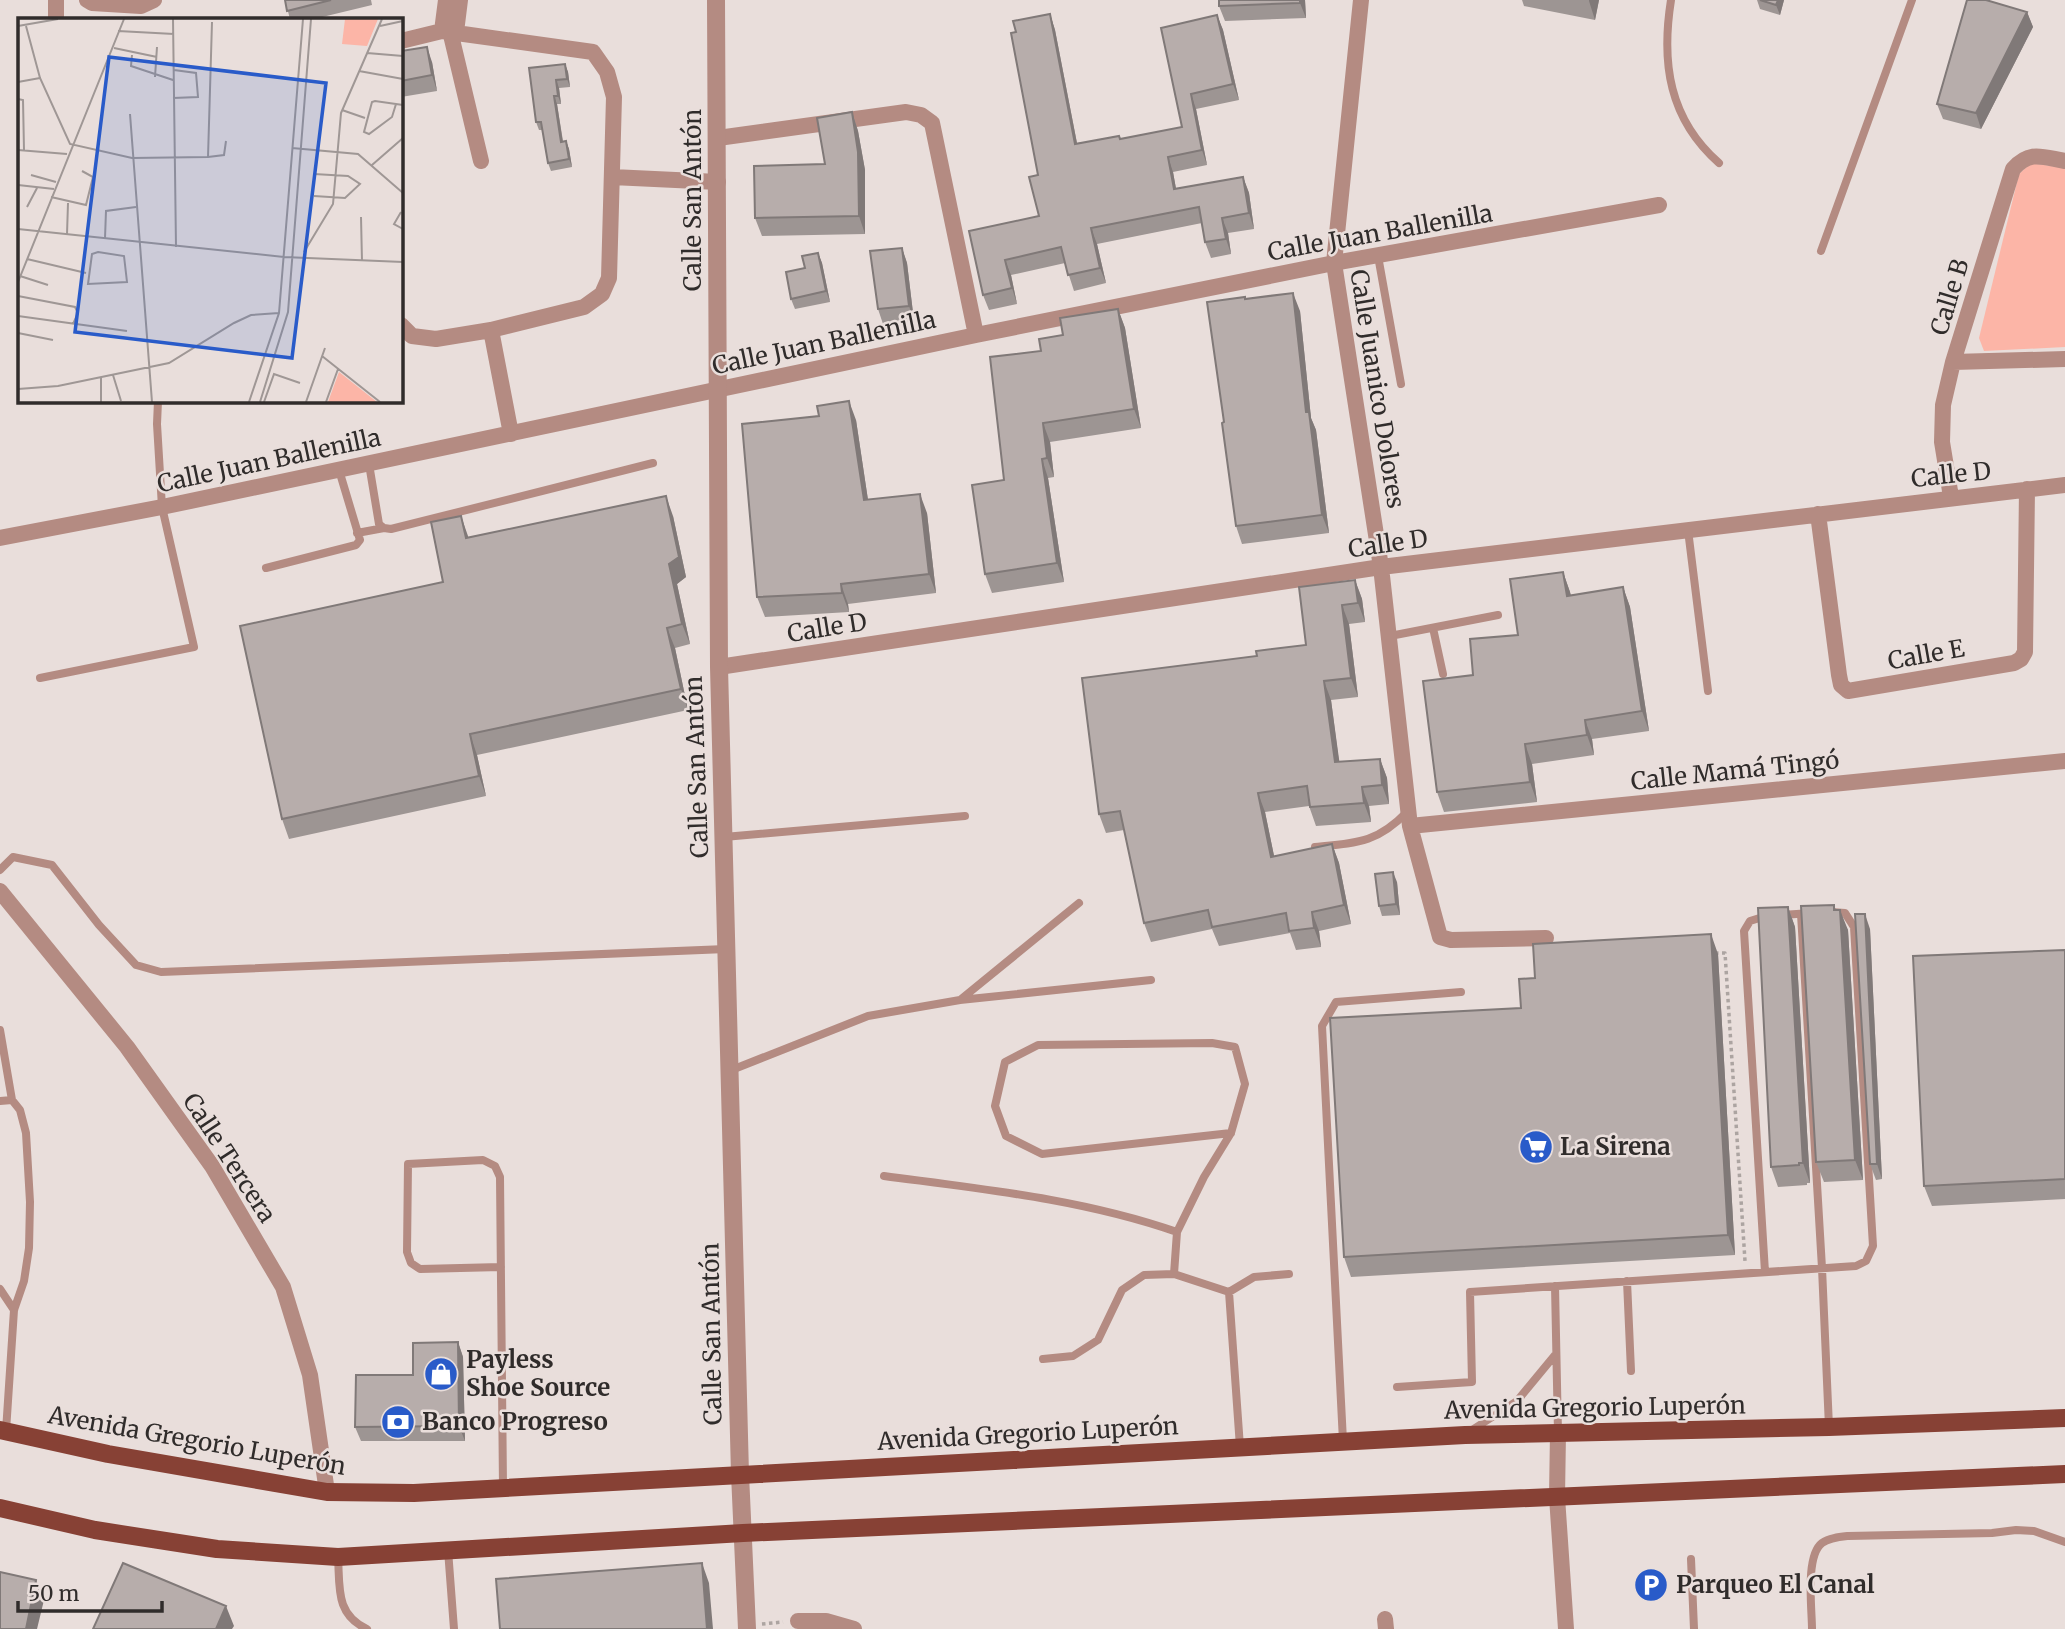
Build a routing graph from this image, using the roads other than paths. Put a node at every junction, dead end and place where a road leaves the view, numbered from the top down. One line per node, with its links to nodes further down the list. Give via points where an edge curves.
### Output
1 (56, 0): 10 (street)
2 (87, 0): 3 (street, via 141,6)
3 (154, 0)
4 (446, 0): 11 (street)
5 (460, 0): 11 (street)
6 (716, 0): 13 (street, Calle San Antón)
7 (1362, 0): 22 (street, Calle Juanico Dolores)
8 (1671, 0): 16 (lane, via 1666,56 1675,105 1703,149)
9 (1912, 0): 20 (lane)
10 (56, 18)
11 (450, 31): 12 (street); 14 (street); 17 (street, via 593,52 607,72 614,97)
12 (402, 41)
13 (718, 138): 18 (street, Calle San Antón); 25 (street, via 906,112 932,123)
14 (481, 161)
15 (2065, 161): 27 (street, Calle B, via 2035,155 2022,159 2013,169)
16 (1719, 163)
17 (612, 177): 18 (street); 24 (street, via 609,278 603,294 584,307)
18 (718, 182): 29 (street, Calle San Antón)
19 (1659, 205): 21 (street, Calle Juan Ballenilla)
20 (1821, 251)
21 (1378, 256): 22 (street, Calle Juan Ballenilla); 28 (lane)
22 (1334, 264): 25 (street, Calle Juan Ballenilla); 44 (street, Calle Juanico Dolores)
23 (402, 327): 24 (street, via 412,336 436,339)
24 (491, 330): 31 (street)
25 (976, 335): 29 (street, Calle Juan Ballenilla)
26 (2065, 359): 27 (street)
27 (1953, 362): 37 (street, Calle B, via 1941,424)
28 (1401, 384)
29 (717, 388): 31 (street, Calle Juan Ballenilla); 49 (street, Calle San Antón)
30 (158, 402): 38 (lane)
31 (511, 434): 33 (street, Calle Juan Ballenilla)
32 (653, 463): 40 (lane, via 397,529)
33 (369, 464): 34 (street, Calle Juan Ballenilla); 40 (lane, via 379,524)
34 (340, 470): 38 (street, Calle Juan Ballenilla); 42 (lane)
35 (2065, 485): 36 (street, Calle D)
36 (2027, 489): 37 (street, Calle D); 39 (street, Calle E, via 2025,652 2021,659 1848,691 1839,676)
37 (1951, 497): 39 (street, Calle D)
38 (162, 507): 43 (street, Calle Juan Ballenilla); 51 (lane, via 194,647)
39 (1818, 514): 41 (street, Calle D)
40 (384, 528): 42 (lane)
41 (1688, 530): 44 (street, Calle D); 52 (lane)
42 (357, 533): 45 (lane, via 360,540 356,545)
43 (0, 538)
44 (1381, 567): 48 (street, Calle Juanico Dolores); 49 (street, Calle D)
45 (266, 568)
46 (1498, 615): 47 (lane)
47 (1433, 628): 48 (lane); 50 (lane)
48 (1390, 636): 55 (street, Calle Juanico Dolores)
49 (719, 667): 56 (street, Calle San Antón)
50 (1443, 674)
51 (40, 678)
52 (1708, 691)
53 (2065, 761): 55 (street, Calle Mamá Tingó)
54 (965, 816): 56 (lane)
55 (1409, 818): 57 (lane, via 1356,843); 62 (street, Calle Juanico Dolores, via 1440,937)
56 (724, 836): 63 (street, Calle San Antón)
57 (1315, 847)
58 (0, 870): 63 (lane, via 13,858 52,865 136,965 161,972)
59 (0, 891): 98 (street, Calle Tercera, via 127,1047 212,1166 283,1287 310,1375)
60 (1079, 903): 66 (lane)
61 (1801, 914): 75 (lane); 75 (lane, via 1840,911 1850,917 1854,927 1873,1246 1866,1261 1856,1266); 76 (lane, via 1755,918 1744,931)
62 (1546, 938)
63 (726, 949): 68 (street, Calle San Antón)
64 (1151, 980): 66 (lane)
65 (1461, 992): 93 (lane, via 1336,1002 1322,1026)
66 (960, 1000): 68 (lane, via 868,1016)
67 (0, 1030): 69 (lane)
68 (729, 1071): 95 (street, Calle San Antón)
69 (12, 1100): 70 (lane); 83 (lane, via 26,1133 30,1202 29,1248)
70 (0, 1101)
71 (1231, 1133): 71 (lane, via 1245,1084 1236,1047 1212,1043 1038,1045 1005,1062 995,1106 1006,1136 1042,1154); 73 (lane)
72 (884, 1176): 73 (lane, via 1024,1194)
73 (1177, 1232): 77 (lane)
74 (500, 1267): 74 (lane, via 500,1177 495,1166 483,1160 408,1164 407,1252 411,1263 426,1269); 97 (lane)
75 (1822, 1268): 76 (lane); 89 (lane)
76 (1765, 1272): 79 (lane)
77 (1174, 1274): 82 (lane); 85 (lane, via 1144,1275 1122,1290 1098,1340 1073,1356)
78 (1289, 1274): 82 (lane, via 1254,1276)
79 (1628, 1281): 80 (lane); 86 (lane)
80 (1555, 1286): 84 (lane); 87 (lane, via 1470,1292 1472,1382)
81 (0, 1289): 83 (lane)
82 (1229, 1292): 94 (lane)
83 (14, 1310): 90 (lane)
84 (1555, 1355): 91 (lane); 92 (lane, via 1517,1401)
85 (1043, 1359)
86 (1630, 1371)
87 (1397, 1387)
88 (2065, 1418): 89 (main road, Avenida Gregorio Luperón)
89 (1829, 1427): 91 (main road, Avenida Gregorio Luperón)
90 (3, 1430): 98 (main road, Avenida Gregorio Luperón, via 107,1454)
91 (1558, 1433): 92 (main road, Avenida Gregorio Luperón); 99 (street)
92 (1465, 1435): 93 (main road, Avenida Gregorio Luperón)
93 (1343, 1441): 94 (main road, Avenida Gregorio Luperón)
94 (1240, 1447): 95 (main road, Avenida Gregorio Luperón)
95 (740, 1474): 97 (main road, Avenida Gregorio Luperón); 101 (street, Calle San Antón)
96 (2065, 1474): 99 (main road)
97 (503, 1489): 98 (main road, Avenida Gregorio Luperón)
98 (327, 1493)
99 (1557, 1497): 101 (main road); 111 (street)
100 (0, 1507): 104 (main road, via 95,1530 217,1549)
101 (743, 1533): 103 (main road); 107 (street, Calle San Antón)
102 (2065, 1542): 113 (lane, via 2016,1530 1828,1539 1813,1556)
103 (448, 1550): 104 (main road); 109 (lane)
104 (338, 1557): 108 (lane, via 345,1613)
105 (1691, 1559): 112 (lane)
106 (798, 1621): 110 (street, via 826,1621)
107 (747, 1627)
108 (367, 1629)
109 (454, 1629)
110 (854, 1629)
111 (1566, 1629)
112 (1694, 1629)
113 (1812, 1629)

